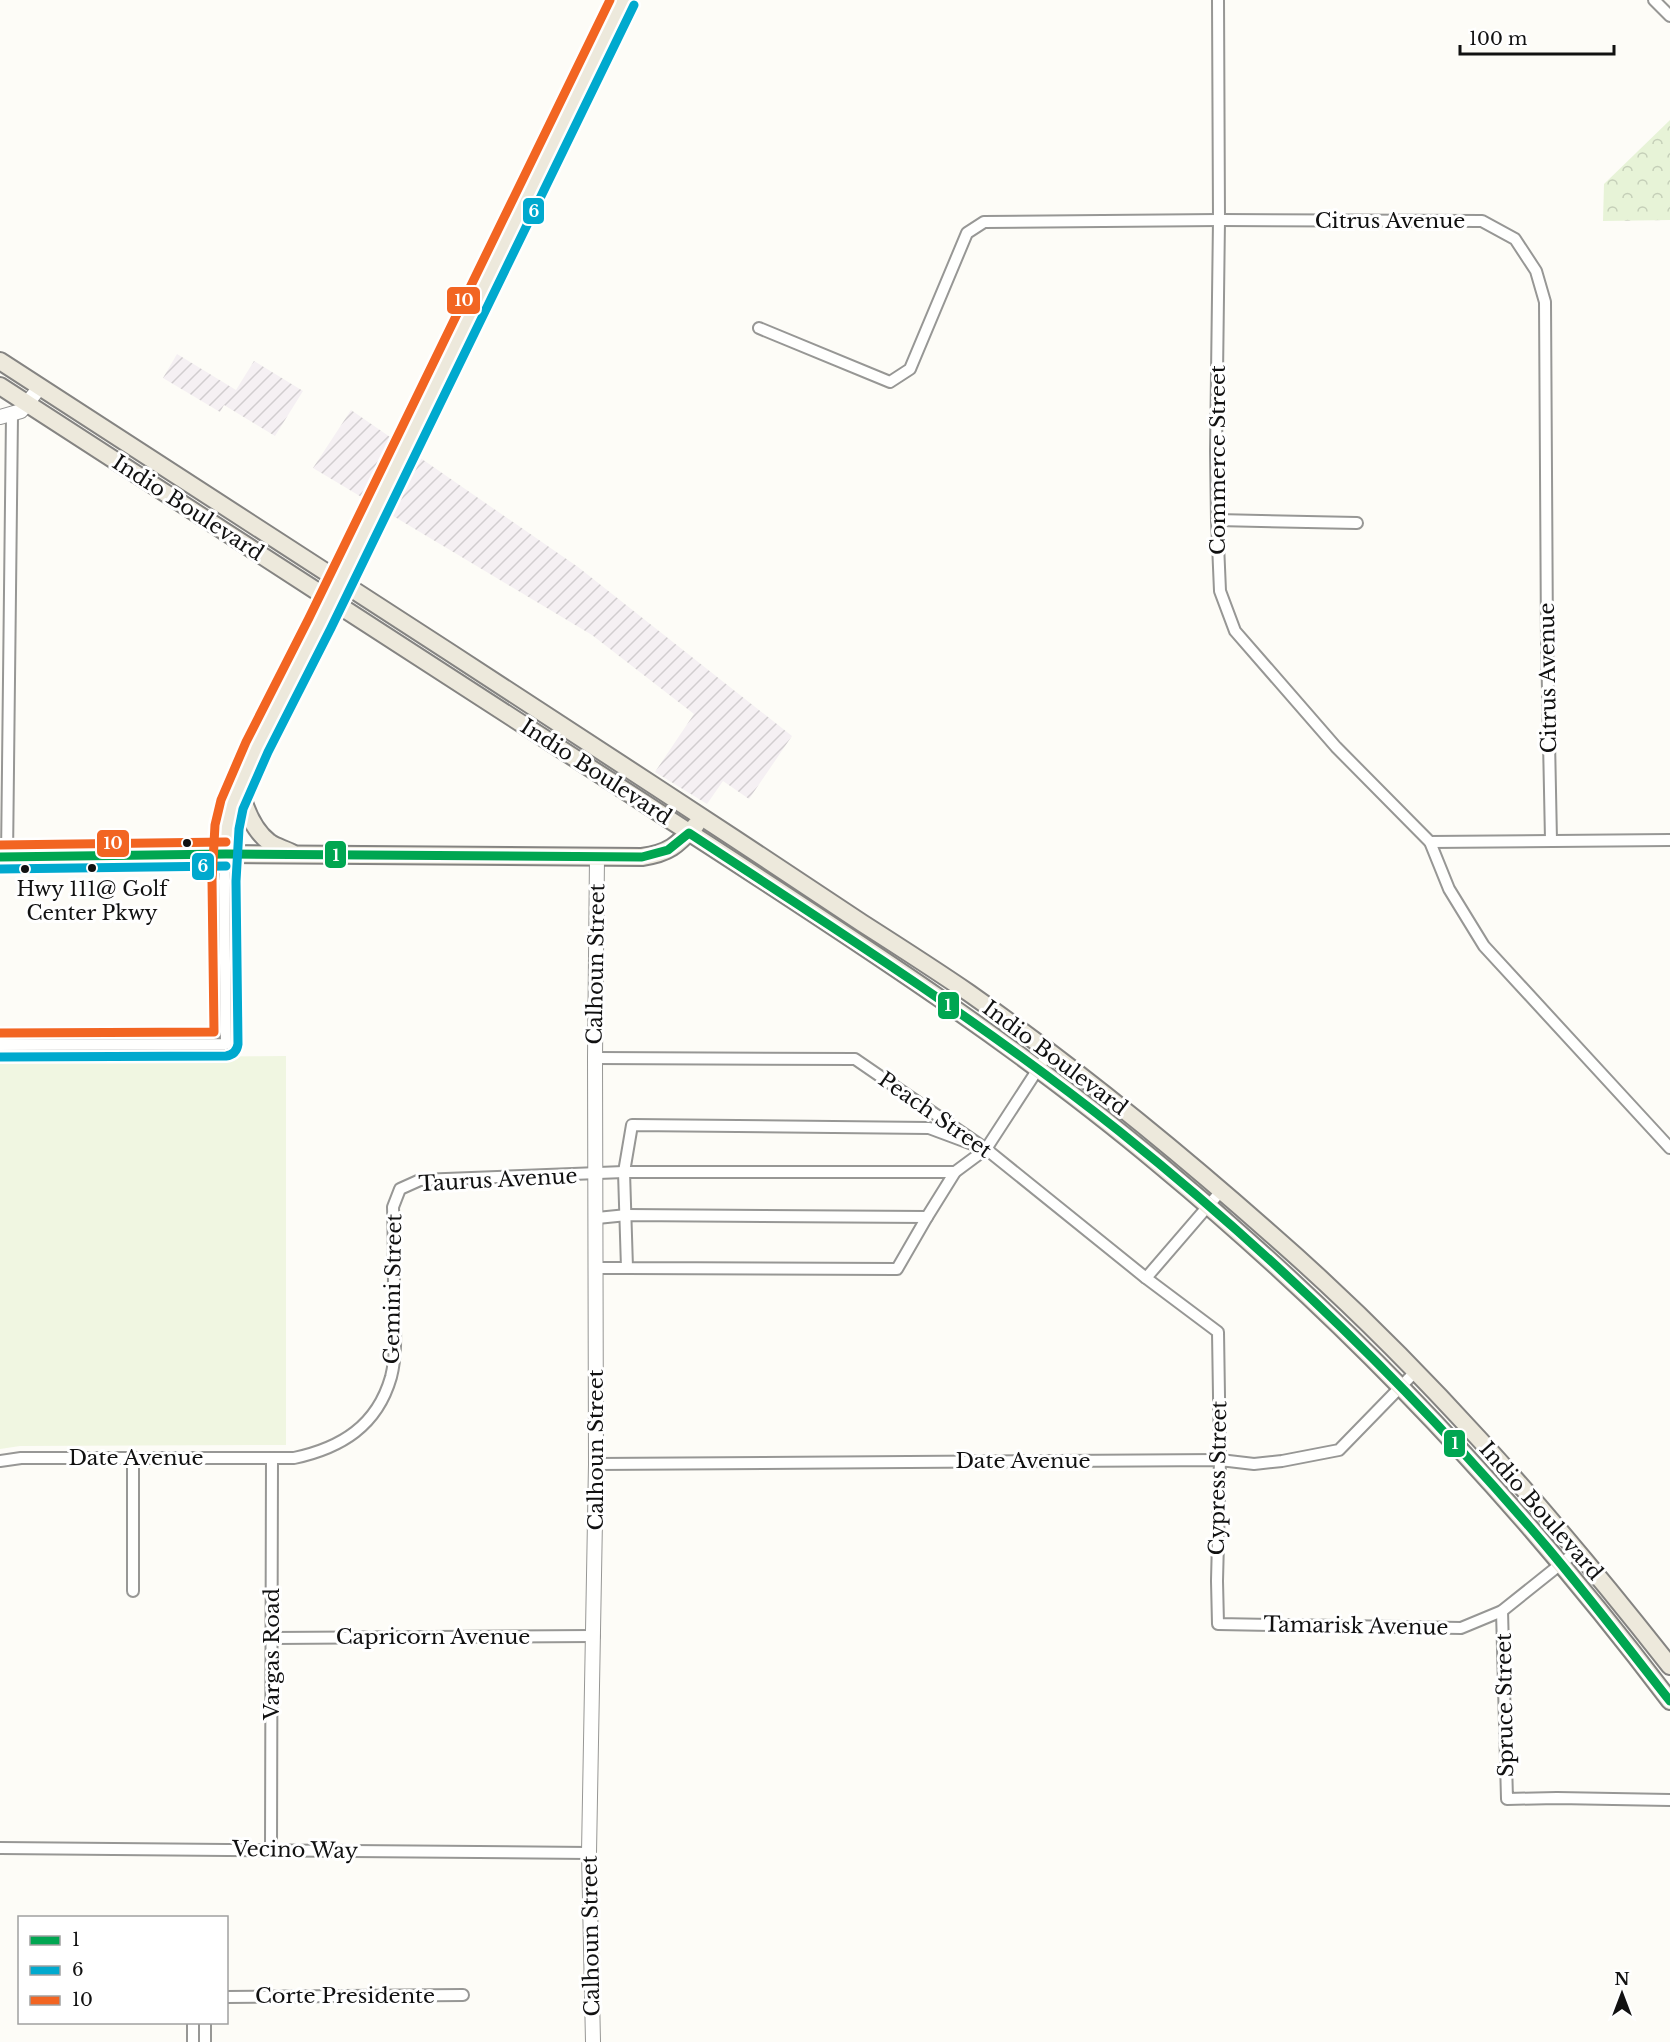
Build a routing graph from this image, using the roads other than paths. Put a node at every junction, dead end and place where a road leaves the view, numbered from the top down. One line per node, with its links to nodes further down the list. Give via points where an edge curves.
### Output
1 (623, 0): 16 (main road, bridge)
2 (1218, 0): 5 (street, Commerce Street)
3 (1654, 0): 4 (street)
4 (1670, 16)
5 (1219, 220): 6 (street, Citrus Avenue, via 984,222 967,233 910,369 890,381); 14 (street, Commerce Street); 19 (street, Citrus Avenue, via 1482,221 1515,239 1536,271 1545,302)
6 (759, 328)
7 (0, 361): 9 (main road, Indio Boulevard)
8 (0, 386): 10 (main road, Indio Boulevard)
9 (40, 387): 10 (street); 13 (main road, Indio Boulevard)
10 (27, 404): 11 (street, via 18,413); 12 (main road, Indio Boulevard)
11 (6, 416): 24 (street)
12 (146, 480): 13 (main road, via 178,490 205,506); 18 (main road, Indio Boulevard)
13 (227, 507): 17 (main road, Indio Boulevard)
14 (1217, 520): 15 (street); 21 (street, Commerce Street, via 1220,591 1235,631 1336,747)
15 (1357, 523)
16 (239, 786): 22 (main road, via 227,827); 23 (main road, via 247,811 269,842)
17 (703, 818): 18 (main road); 27 (main road, Indio Boulevard, via 968,992)
18 (689, 833): 25 (main road, via 676,846 658,855); 29 (main road, Indio Boulevard)
19 (1551, 840): 20 (street); 21 (street)
20 (1670, 840)
21 (1430, 842): 30 (street, via 1449,889 1484,946)
22 (226, 854): 23 (main road); 24 (main road); 26 (street, via 226,1044)
23 (296, 855): 25 (main road)
24 (4, 857)
25 (597, 857): 28 (street, Calhoun Street)
26 (0, 1045)
27 (1048, 1052): 29 (street); 36 (main road, Indio Boulevard)
28 (596, 1058): 31 (street, Peach Street, via 855,1059); 34 (street, Calhoun Street)
29 (1038, 1069): 31 (street); 37 (main road, Indio Boulevard)
30 (1670, 1148)
31 (986, 1149): 32 (street, via 929,1128 632,1125); 33 (street); 43 (street, Peach Street)
32 (624, 1172): 33 (street, Taurus Avenue); 34 (street, Taurus Avenue); 38 (street)
33 (955, 1173): 39 (street)
34 (597, 1175): 35 (street, Taurus Avenue, via 420,1180); 40 (street, Calhoun Street)
35 (400, 1189): 48 (street, Gemini Street, via 393,1207 394,1357 384,1395 369,1419 339,1444 310,1455)
36 (1221, 1191): 37 (street); 45 (main road, Indio Boulevard, via 1321,1280)
37 (1209, 1206): 43 (street); 46 (main road, Indio Boulevard)
38 (627, 1215): 39 (street); 40 (street); 42 (street)
39 (927, 1217): 42 (street, via 897,1269)
40 (597, 1218): 41 (street, Calhoun Street)
41 (597, 1268): 42 (street); 51 (street, Calhoun Street)
42 (627, 1268)
43 (1146, 1278): 44 (street, Peach Street)
44 (1218, 1332): 49 (street, Cypress Street)
45 (1415, 1372): 46 (street, Date Avenue); 52 (main road, Indio Boulevard)
46 (1401, 1386): 49 (street, Date Avenue, via 1339,1450 1254,1464); 53 (main road, Indio Boulevard)
47 (133, 1458): 48 (street, Date Avenue); 50 (street, Date Avenue); 54 (street)
48 (272, 1458): 58 (street, Vargas Road)
49 (1220, 1460): 51 (street, Date Avenue); 56 (street, Cypress Street)
50 (0, 1461)
51 (596, 1464): 57 (street, Calhoun Street)
52 (1577, 1551): 53 (street, Tamarisk Avenue); 59 (main road, Indio Boulevard)
53 (1562, 1564): 55 (street, Tamarisk Avenue); 60 (main road, Indio Boulevard)
54 (133, 1591)
55 (1502, 1611): 56 (street, Tamarisk Avenue, via 1461,1628); 61 (street, Spruce Street, via 1507,1799)
56 (1218, 1624)
57 (594, 1636): 58 (street, Capricorn Avenue); 64 (street, Calhoun Street)
58 (272, 1638): 63 (street, Vargas Road)
59 (1670, 1666)
60 (1670, 1701)
61 (1670, 1800)
62 (0, 1848): 63 (street, Vecino Way)
63 (271, 1850): 64 (street, Vecino Way)
64 (590, 1853): 71 (street, Calhoun Street)
65 (463, 1995): 66 (street, Corte Presidente)
66 (228, 1997)
67 (193, 2024): 69 (street)
68 (205, 2024): 70 (street)
69 (193, 2042)
70 (205, 2042)
71 (593, 2042)

